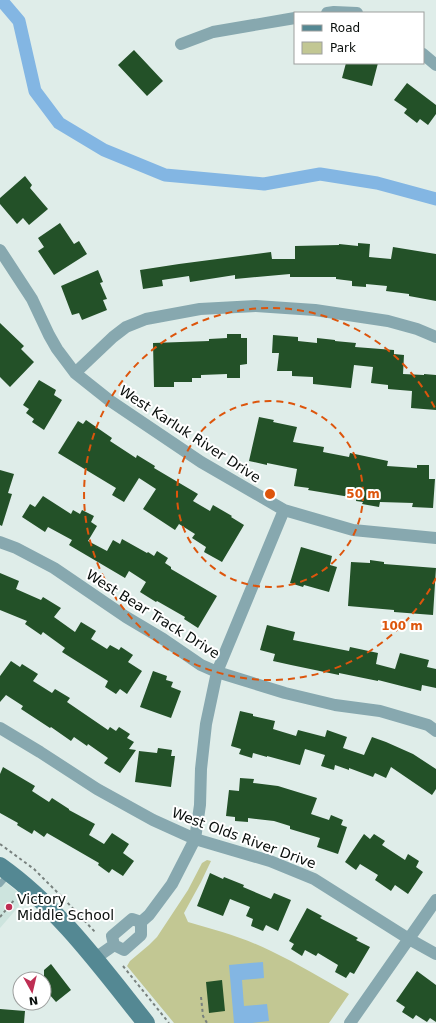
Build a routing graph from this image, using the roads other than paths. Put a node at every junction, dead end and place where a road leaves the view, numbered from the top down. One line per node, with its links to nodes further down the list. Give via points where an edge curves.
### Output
1 (294, 18): 2 (street, via 213,32)
2 (181, 44)
3 (424, 55): 4 (street)
4 (436, 65)
5 (0, 250): 7 (street, West Karluk River Drive, via 32,299 56,349)
6 (436, 337): 7 (street, via 388,321 316,310 256,306 200,309 146,319 126,327)
7 (74, 373): 8 (street, West Karluk River Drive, via 109,400 201,462)
8 (284, 510): 9 (street, West Karluk River Drive, via 353,530); 11 (street)
9 (436, 538)
10 (0, 542): 11 (street, West Bear Track Drive, via 54,568 126,617)
11 (217, 672): 13 (street, West Bear Track Drive, via 335,705 380,711 428,725); 14 (street, via 206,724)
12 (0, 728): 14 (street, West Olds River Drive, via 97,789 153,820)
13 (436, 731)
14 (195, 839): 17 (street, via 172,884); 18 (street, West Olds River Drive, via 270,861 314,879)
15 (4, 874): 21 (street, via 34,894 64,923)
16 (436, 900): 18 (street)
17 (141, 922): 19 (street, via 132,919 112,936); 19 (street, via 141,935 124,950)
18 (409, 939): 20 (street, West Olds River Drive); 23 (street)
19 (114, 945): 21 (street)
20 (436, 954)
21 (94, 959): 22 (street)
22 (146, 1023)
23 (350, 1023)

